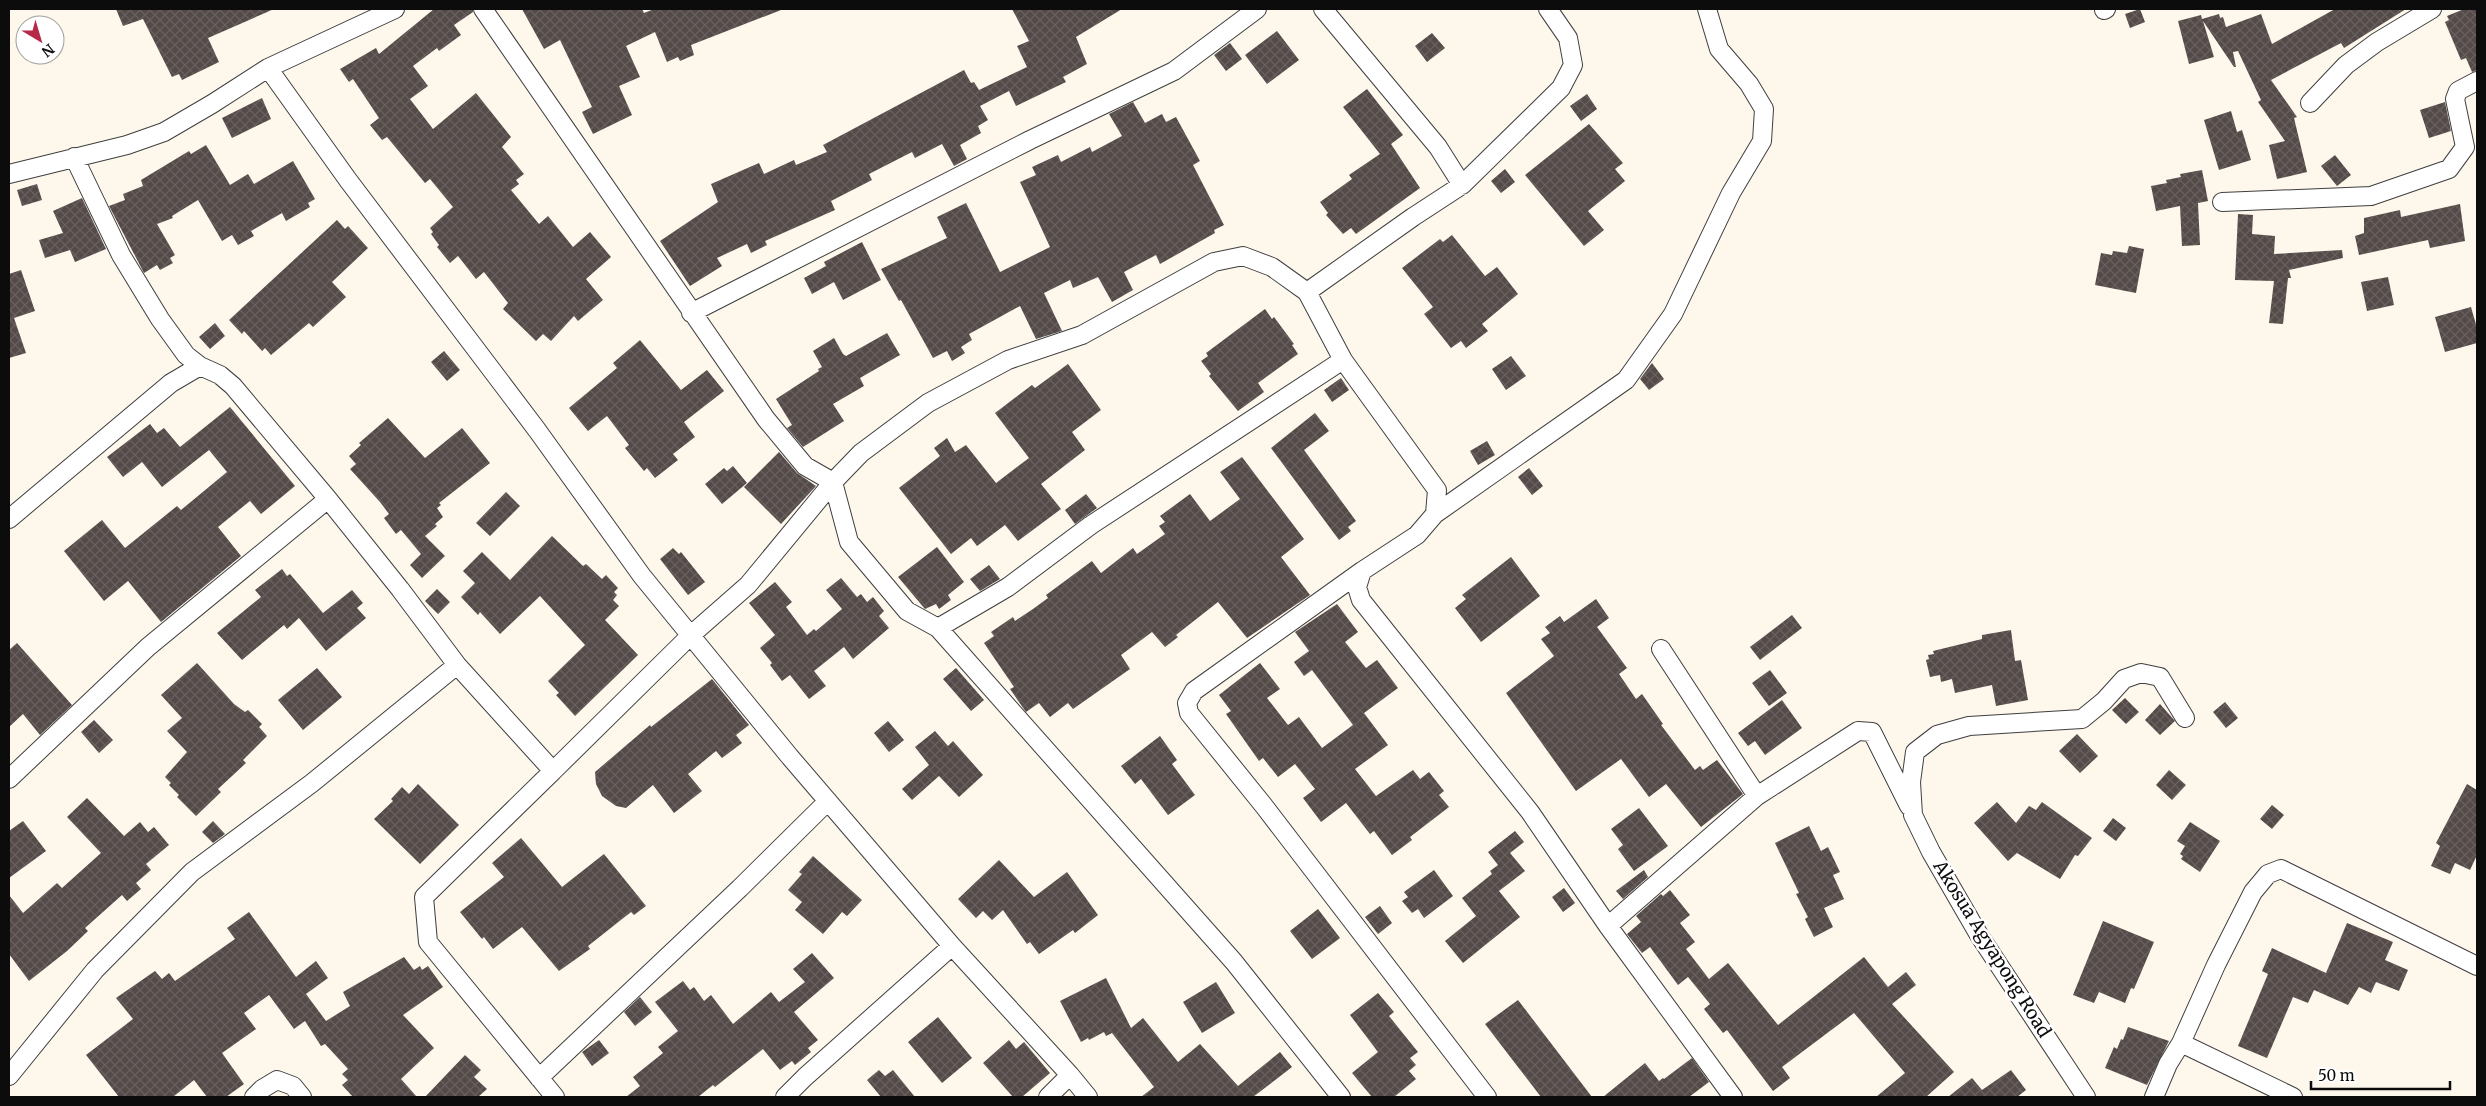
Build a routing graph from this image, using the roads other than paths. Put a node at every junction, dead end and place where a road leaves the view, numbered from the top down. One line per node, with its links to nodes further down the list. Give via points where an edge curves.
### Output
1 (395, 9): 8 (street)
2 (483, 9): 16 (street)
3 (1257, 9): 16 (street, via 1174,71 1030,140)
4 (1323, 9): 13 (street, via 1438,147)
5 (1548, 9): 13 (street, via 1568,38 1573,65 1561,88)
6 (1707, 9): 21 (street, via 1719,49 1749,84 1764,110 1762,141 1731,193 1673,314 1626,380)
7 (2432, 9): 10 (street, via 2346,65)
8 (268, 68): 11 (street, via 164,132 127,145); 25 (street, via 642,576)
9 (2477, 81): 14 (street, via 2458,92 2456,99 2465,147 2449,170 2370,196)
10 (2310, 103)
11 (74, 157): 12 (street); 18 (street, via 121,256 160,319 186,355)
12 (9, 174)
13 (1462, 184): 15 (street)
14 (2222, 202)
15 (1307, 292): 17 (street); 19 (street, via 1272,267 1243,256 1214,262 1082,335 1008,360 928,403 860,454)
16 (691, 313): 19 (street, via 771,426 805,466)
17 (1342, 360): 21 (street, via 1437,490); 24 (street, via 1090,526 1008,587)
18 (200, 366): 20 (street, via 220,375 233,386); 22 (street, via 171,383)
19 (833, 482): 24 (street, via 849,542 907,612); 25 (street, via 748,585)
20 (328, 499): 27 (street); 30 (street, via 148,647)
21 (1435, 514): 23 (street, via 1417,535)
22 (9, 519)
23 (1362, 572): 34 (street, via 1357,587 1361,600 1530,812); 48 (street, via 1194,691 1187,703 1189,713)
24 (938, 628): 47 (street, via 1234,962)
25 (691, 635): 29 (street); 32 (street)
26 (1661, 649): 31 (street)
27 (457, 665): 29 (street); 39 (street, via 312,783 192,872 95,970)
28 (2185, 718): 33 (street, Akosua Agyapong Road, via 2160,677 2141,673 2124,679 2082,719 1969,726 1936,735 1915,752 1911,782)
29 (552, 771): 40 (street, via 424,897 428,942)
30 (9, 779)
31 (1757, 796): 33 (street, via 1858,731 1872,732); 34 (street)
32 (828, 801): 35 (street); 40 (street)
33 (1913, 815): 50 (street, Akosua Agyapong Road, via 1974,928)
34 (1608, 926): 49 (street)
35 (952, 946): 38 (street); 44 (street)
36 (2477, 966): 37 (street, via 2281,869 2268,874 2253,892)
37 (2181, 1043): 51 (street); 52 (street)
38 (1070, 1075): 45 (street); 46 (street)
39 (9, 1076)
40 (539, 1078): 43 (street)
41 (254, 1097): 42 (street, via 277,1080 293,1086)
42 (302, 1097)
43 (555, 1097)
44 (785, 1097)
45 (1048, 1097)
46 (1088, 1097)
47 (1341, 1097)
48 (1487, 1097)
49 (1733, 1097)
50 (2086, 1097)
51 (2154, 1097)
52 (2293, 1097)

